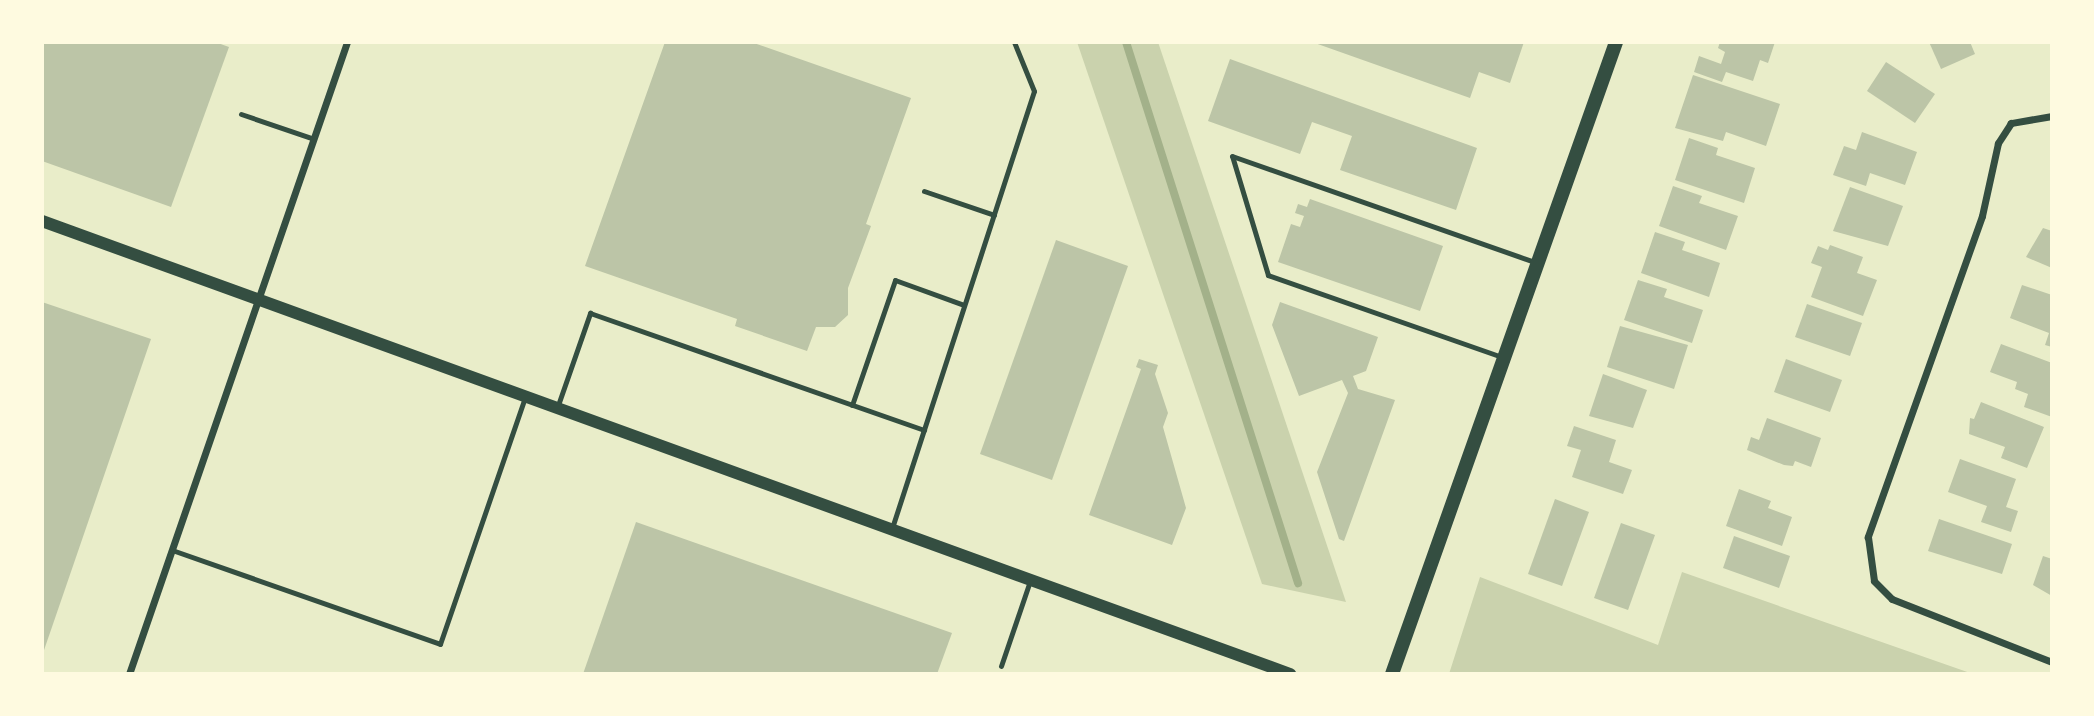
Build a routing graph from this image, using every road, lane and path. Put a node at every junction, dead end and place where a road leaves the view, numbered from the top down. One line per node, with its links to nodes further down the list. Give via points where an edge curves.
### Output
1 (347, 42): 6 (street)
2 (1014, 42): 8 (lane, via 1034,91)
3 (1616, 42): 10 (main road)
4 (241, 114): 6 (lane)
5 (2052, 116): 21 (street, via 2011,123 1998,143 1982,216 1868,537 1874,581 1892,599)
6 (314, 139): 11 (street)
7 (924, 191): 8 (lane)
8 (994, 215): 12 (lane)
9 (42, 220): 11 (street)
10 (1538, 263): 13 (main road); 13 (lane, via 1232,156 1268,275)
11 (259, 298): 14 (street); 19 (street)
12 (964, 305): 15 (lane, via 895,280); 17 (lane)
13 (1505, 358): 25 (main road)
14 (525, 397): 16 (street); 19 (lane, via 440,644)
15 (852, 405): 16 (lane, via 590,313); 17 (lane)
16 (557, 408): 18 (street)
17 (924, 430): 18 (lane)
18 (892, 528): 20 (street)
19 (173, 550): 23 (street)
20 (1031, 578): 22 (lane); 24 (street)
21 (2052, 662)
22 (1000, 666)
23 (129, 674)
24 (1290, 674)
25 (1392, 674)

